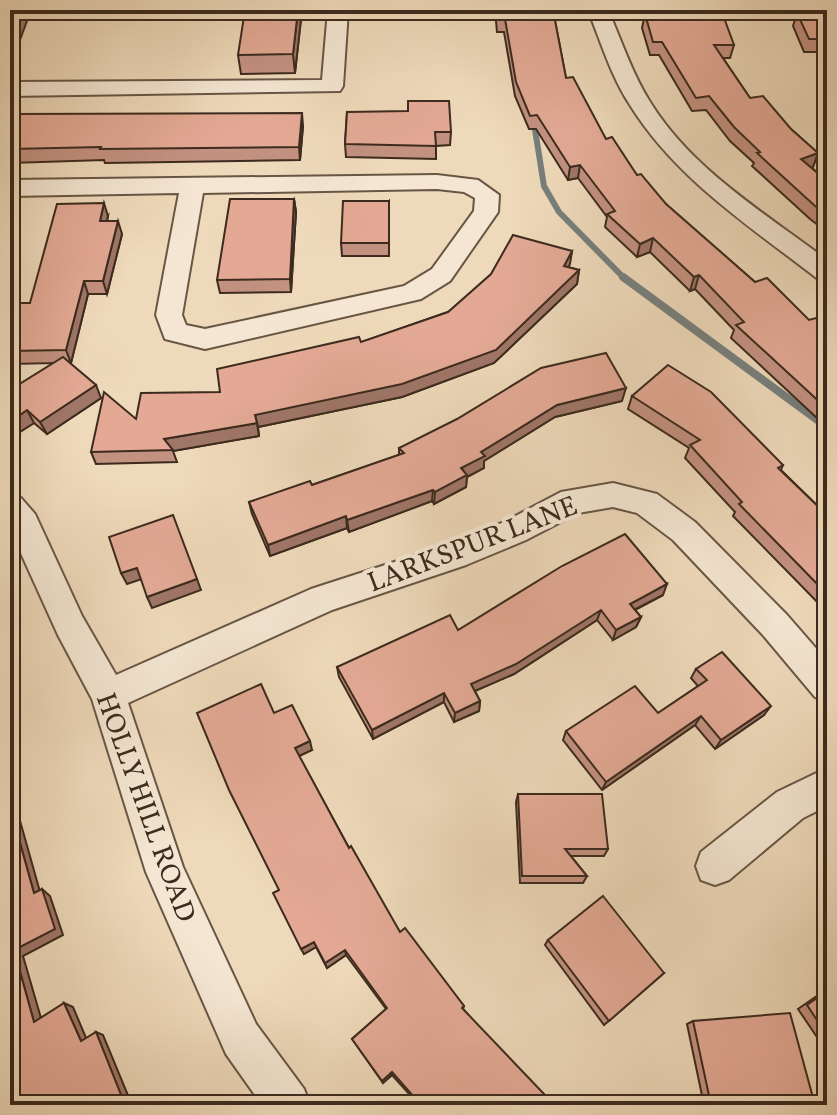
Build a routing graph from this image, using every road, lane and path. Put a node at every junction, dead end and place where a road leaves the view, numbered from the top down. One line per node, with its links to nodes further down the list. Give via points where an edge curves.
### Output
1 (338, 10): 3 (street, via 332,86)
2 (598, 10): 6 (street, via 640,103 669,142 707,181)
3 (10, 89)
4 (192, 185): 4 (street, via 169,315 175,332 205,339 412,293 441,275 486,212 487,195 470,185); 5 (street)
5 (10, 188)
6 (827, 273)
7 (10, 507): 9 (street, HOLLY HILL ROAD, via 24,523)
8 (827, 686): 9 (street, LARKSPUR LANE, via 684,531 646,503 613,495 572,501 455,556 323,599)
9 (108, 695): 12 (street, HOLLY HILL ROAD, via 165,872 241,1039)
10 (827, 786): 11 (street, via 790,805)
11 (715, 866)
12 (288, 1105)

